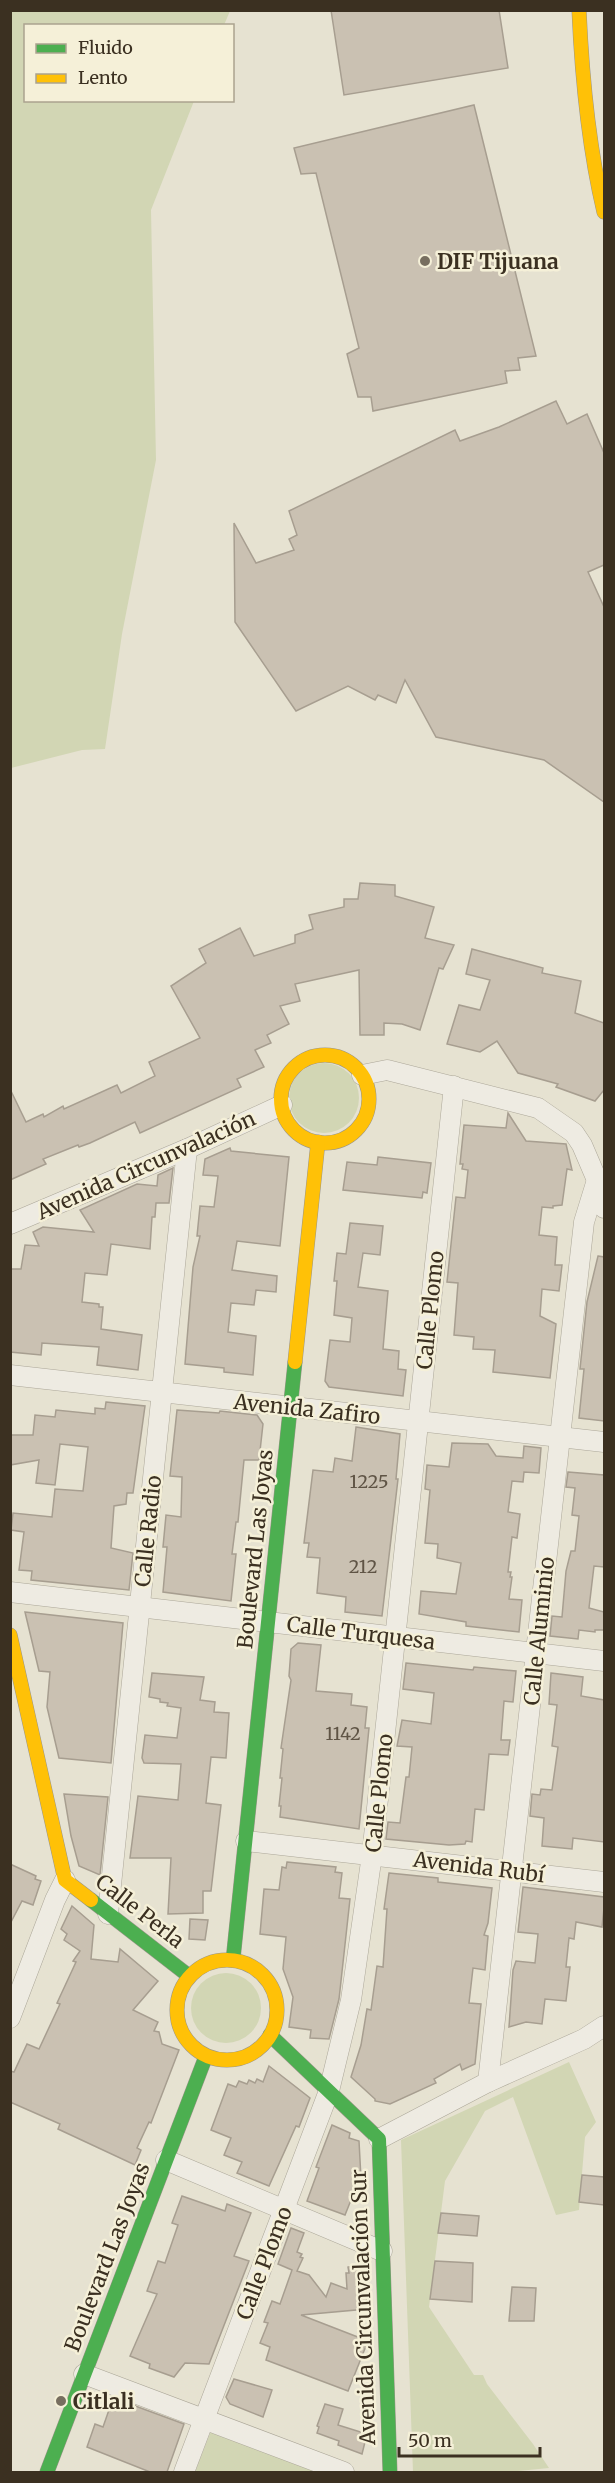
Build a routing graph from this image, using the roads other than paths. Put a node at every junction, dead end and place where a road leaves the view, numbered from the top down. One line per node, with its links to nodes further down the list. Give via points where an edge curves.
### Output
1 (579, 10): 2 (street, via 586,118)
2 (604, 212)
3 (363, 1075): 4 (street, via 387,1070); 5 (street, via 342,1058 316,1055 293,1068 282,1092); 6 (street, via 368,1088 366,1117 346,1138)
4 (454, 1086): 8 (street, via 538,1108 563,1124 582,1145); 14 (street, Calle Plomo)
5 (282, 1105): 6 (street, via 294,1129); 7 (street, Avenida Circunvalación)
6 (318, 1142): 13 (street, Boulevard Las Joyas)
7 (187, 1149): 10 (street, Avenida Circunvalación); 12 (street, Calle Radio)
8 (597, 1180): 9 (street); 15 (street, Calle Aluminio, via 584,1222)
9 (604, 1208)
10 (10, 1224)
11 (10, 1375): 12 (street, Avenida Zafiro)
12 (162, 1392): 13 (street, Avenida Zafiro); 18 (street, Calle Radio)
13 (290, 1407): 14 (street, Avenida Zafiro); 19 (street, Boulevard Las Joyas)
14 (418, 1421): 15 (street, Avenida Zafiro); 21 (street, Calle Plomo)
15 (560, 1437): 16 (street, Avenida Zafiro); 22 (street, Calle Aluminio)
16 (604, 1442)
17 (10, 1592): 18 (street, Calle Turquesa)
18 (140, 1607): 19 (street, Calle Turquesa); 29 (street, Calle Radio)
19 (268, 1622): 21 (street, Calle Turquesa); 24 (street, Boulevard Las Joyas)
20 (10, 1635): 27 (street)
21 (395, 1637): 22 (street, Calle Turquesa); 25 (street, Calle Plomo)
22 (536, 1653): 23 (street, Calle Turquesa); 26 (street, Calle Aluminio)
23 (604, 1661)
24 (246, 1841): 25 (street, Avenida Rubí); 30 (street, Boulevard Las Joyas)
25 (372, 1855): 26 (street, Avenida Rubí); 37 (street, Calle Plomo, via 351,2000)
26 (512, 1871): 28 (street, Avenida Rubí); 36 (street, Calle Aluminio)
27 (65, 1880): 29 (street, Calle Perla); 32 (street)
28 (604, 1882)
29 (108, 1914): 31 (street, Calle Perla)
30 (233, 1960): 31 (street, via 207,1963); 34 (street, via 262,1974 272,1988 276,2020)
31 (189, 1976): 35 (street, via 177,1999 177,2022 188,2042)
32 (10, 2018)
33 (604, 2026): 36 (street)
34 (270, 2035): 35 (street, via 258,2049 242,2058); 37 (street)
35 (206, 2056): 39 (street, Boulevard Las Joyas)
36 (488, 2082): 38 (street)
37 (329, 2091): 38 (street); 40 (street, Calle Plomo)
38 (379, 2139): 41 (street, Avenida Circunvalación Sur)
39 (166, 2160): 40 (street); 42 (street, Boulevard Las Joyas)
40 (284, 2209): 41 (street); 43 (street, Calle Plomo)
41 (382, 2251): 47 (street, Avenida Circunvalación Sur)
42 (84, 2374): 43 (street); 45 (street, Boulevard Las Joyas)
43 (203, 2421): 44 (street); 46 (street, Calle Plomo)
44 (338, 2471)
45 (47, 2472)
46 (184, 2472)
47 (390, 2472)

